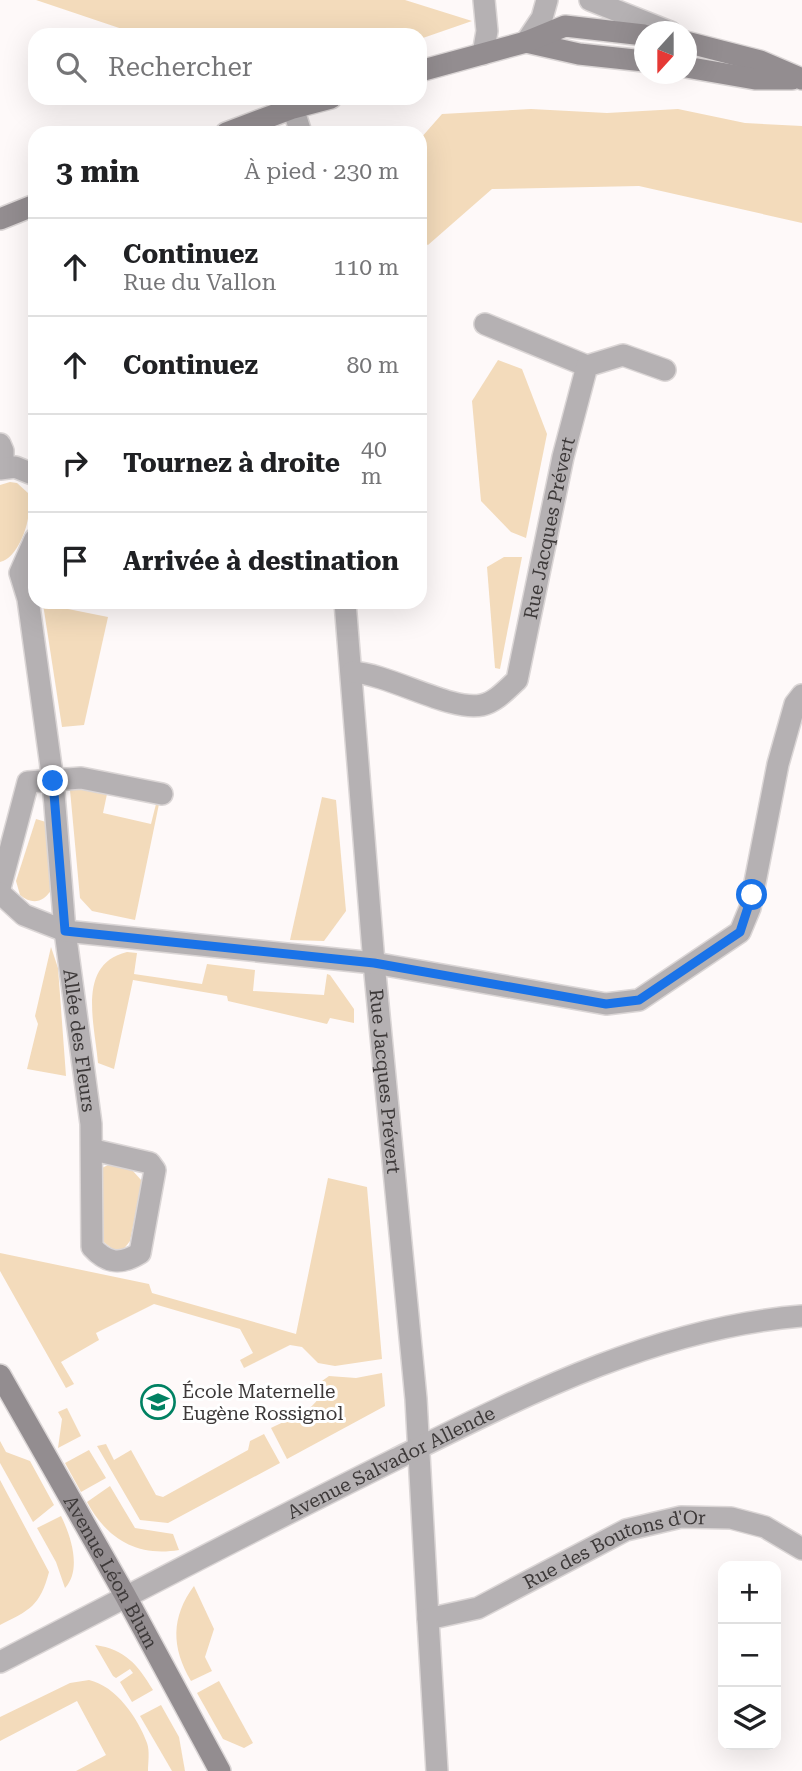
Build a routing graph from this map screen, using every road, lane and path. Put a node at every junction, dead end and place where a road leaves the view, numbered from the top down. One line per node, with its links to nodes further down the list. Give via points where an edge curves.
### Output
1 (484, 0): 8 (street, via 487,31)
2 (547, 0): 6 (street, via 542,18)
3 (590, 0): 4 (street)
4 (642, 21)
5 (634, 34): 6 (street, via 565,26)
6 (526, 42): 8 (street); 9 (street)
7 (697, 42): 12 (street)
8 (483, 54): 10 (street)
9 (634, 60)
10 (427, 69)
11 (697, 69): 12 (street, via 755,79)
12 (802, 79)
13 (304, 105): 14 (street)
14 (293, 108): 15 (street); 16 (street)
15 (245, 126)
16 (299, 126)
17 (28, 208): 18 (street)
18 (0, 219)
19 (485, 324): 20 (street)
20 (587, 366): 21 (street, via 623,355); 30 (street, Rue Jacques Prévert, via 563,457 517,680 482,705 461,704 375,673)
21 (665, 370)
22 (0, 444): 23 (street)
23 (1, 468): 24 (street)
24 (28, 472)
25 (28, 549): 26 (street, Allée des Fleurs)
26 (10, 575): 27 (street, Allée des Fleurs)
27 (28, 599)
28 (29, 609): 32 (street, Allée des Fleurs)
29 (346, 609): 30 (street, Rue Jacques Prévert)
30 (352, 672): 37 (street, Rue Jacques Prévert)
31 (802, 695): 37 (street, via 795,704 778,764 750,908 740,932 639,1000 606,1004)
32 (53, 781): 33 (street, via 82,778); 34 (street, via 28,782); 36 (street, Allée des Fleurs)
33 (162, 794)
34 (0, 888)
35 (0, 893): 36 (street, via 24,915)
36 (65, 931): 37 (street); 38 (street, Allée des Fleurs)
37 (374, 963): 41 (street, Rue Jacques Prévert, via 415,1385)
38 (94, 1150): 38 (street, Allée des Fleurs, via 150,1163 155,1170 140,1252 127,1261 101,1257 92,1247)
39 (802, 1316): 41 (street, Avenue Salvador Allende, via 752,1320 647,1349 536,1392)
40 (0, 1375): 43 (street, Avenue Léon Blum)
41 (417, 1449): 43 (street, Avenue Salvador Allende); 44 (street)
42 (802, 1549): 44 (street, Rue des Boutons d'Or, via 765,1527 731,1518 681,1517 626,1530 478,1608)
43 (125, 1595): 45 (street, Avenue Salvador Allende); 46 (street, Avenue Léon Blum)
44 (428, 1619): 47 (street)
45 (0, 1662)
46 (220, 1771)
47 (437, 1771)

